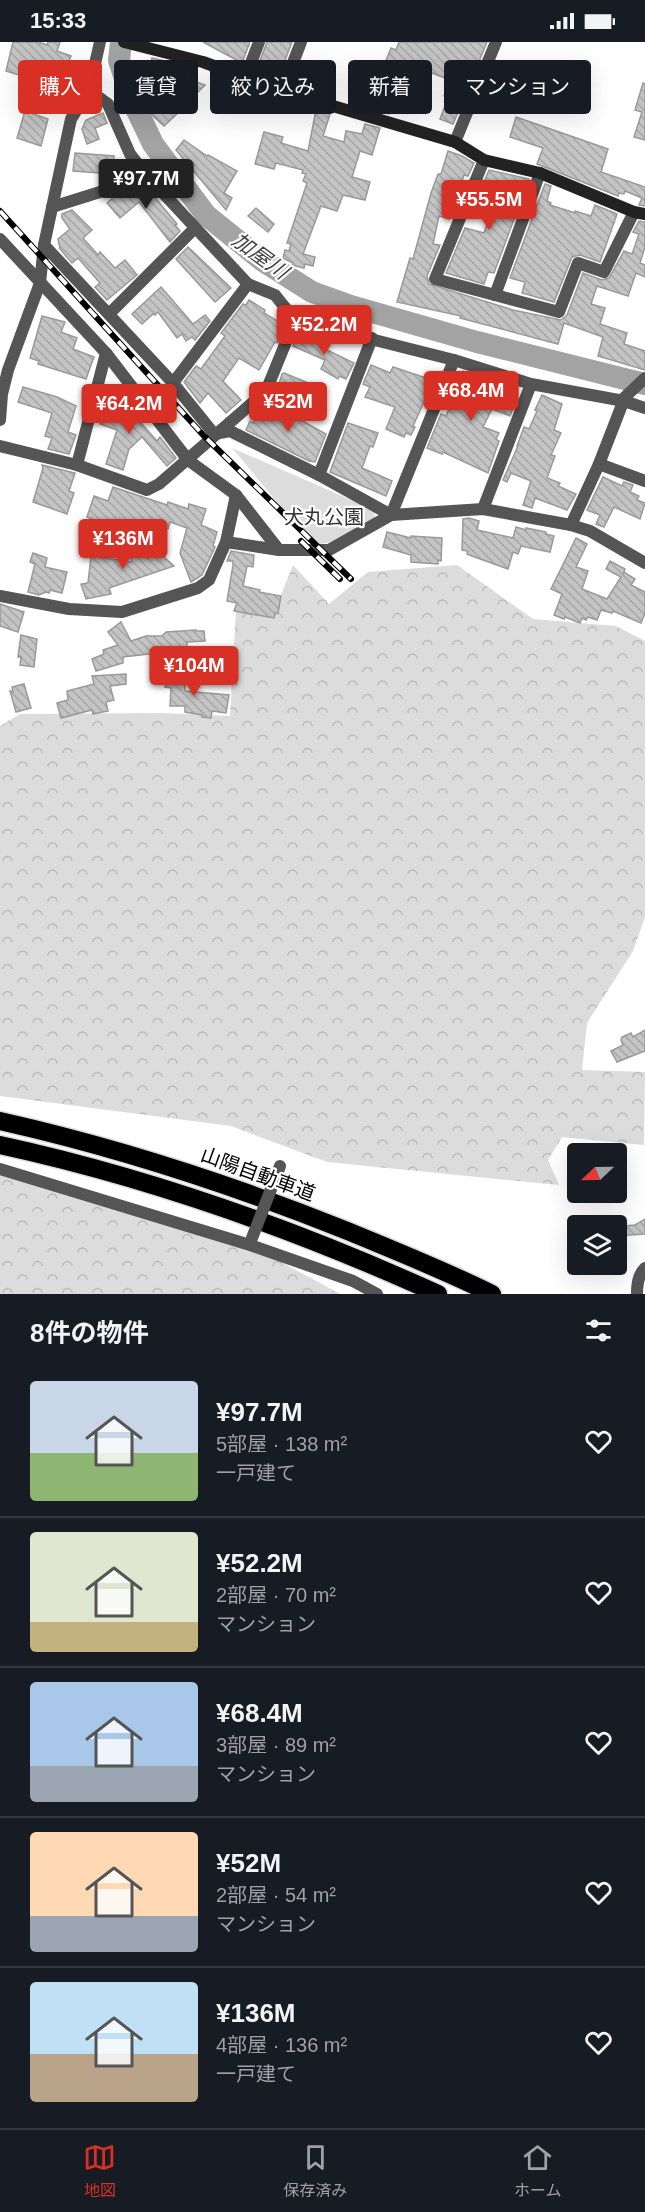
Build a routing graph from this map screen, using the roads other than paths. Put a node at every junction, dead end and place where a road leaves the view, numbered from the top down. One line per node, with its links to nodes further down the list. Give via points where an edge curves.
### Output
1 (100, 42): 6 (street)
2 (259, 42): 7 (street)
3 (301, 42): 8 (street)
4 (496, 42): 13 (street)
5 (127, 43): 9 (main road)
6 (96, 60)
7 (252, 60)
8 (294, 60)
9 (210, 64)
10 (102, 100): 16 (street, via 108,104 130,154)
11 (336, 108): 13 (main road)
12 (74, 114): 17 (street)
13 (455, 142): 14 (main road)
14 (484, 160): 15 (main road); 24 (street, via 435,279)
15 (540, 173): 18 (main road); 24 (street)
16 (148, 177): 17 (street); 19 (street)
17 (52, 207): 21 (street)
18 (639, 213): 24 (street, via 604,272 578,263 559,312)
19 (195, 228): 23 (street); 25 (street)
20 (0, 239): 22 (street)
21 (44, 245): 22 (street); 25 (street)
22 (40, 283): 28 (street); 30 (street)
23 (248, 284): 26 (street, via 275,295); 32 (street)
24 (495, 295)
25 (110, 314): 32 (street)
26 (295, 320): 27 (street); 37 (street, via 266,391)
27 (372, 338): 29 (street); 42 (street)
28 (106, 353): 39 (street); 41 (street)
29 (454, 360): 33 (street); 46 (street)
30 (4, 368): 36 (street)
31 (645, 378): 34 (street)
32 (173, 383): 37 (street)
33 (531, 384): 34 (street); 45 (street)
34 (625, 399): 35 (street); 40 (street)
35 (645, 408)
36 (0, 420)
37 (214, 434): 39 (street); 42 (street, via 230,431)
38 (0, 446): 41 (street)
39 (188, 460): 41 (street, via 147,490); 44 (street)
40 (599, 464): 43 (street); 47 (street)
41 (77, 465)
42 (319, 475): 46 (street)
43 (645, 481)
44 (236, 495): 48 (street); 49 (street)
45 (483, 509): 46 (street); 47 (street)
46 (391, 515): 49 (street, via 329,550)
47 (571, 525): 50 (street, via 590,531)
48 (226, 542): 49 (street); 51 (street, via 210,580 198,588 122,612 69,609)
49 (279, 550)
50 (645, 563)
51 (0, 596)
52 (0, 1121): 60 (highway, 山陽自動車道, via 210,1180 382,1245)
53 (0, 1145): 59 (highway, via 204,1200)
54 (280, 1166): 56 (street, bridge)
55 (0, 1169): 56 (street)
56 (251, 1242): 58 (street)
57 (645, 1268): 61 (street)
58 (377, 1294)
59 (438, 1294)
60 (492, 1294)
61 (637, 1294)

